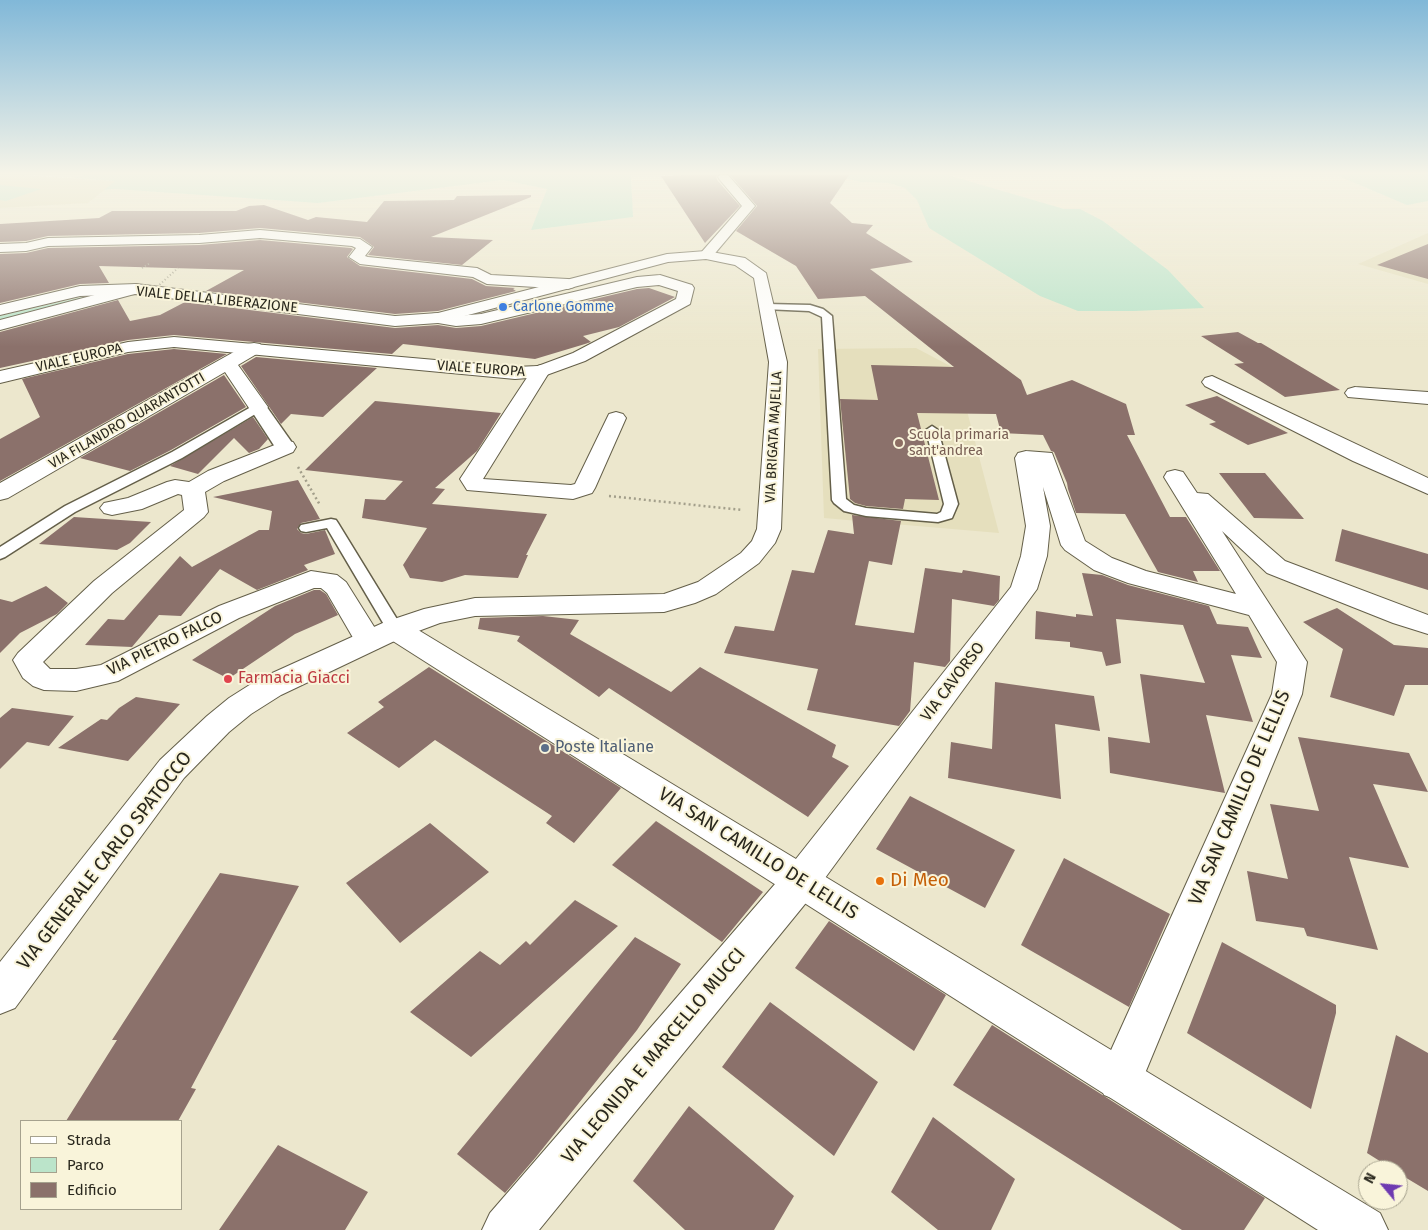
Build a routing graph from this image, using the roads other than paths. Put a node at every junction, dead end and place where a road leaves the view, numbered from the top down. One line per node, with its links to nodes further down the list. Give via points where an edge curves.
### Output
1 (726, 232): 3 (street)
2 (0, 248): 4 (street, via 48,242 199,239 260,234 355,242 365,247 356,257 365,261 477,273 487,278)
3 (706, 255): 4 (street, VIA BRIGATA MAJELLA, via 667,258); 6 (street, VIA BRIGATA MAJELLA, via 740,261 761,276)
4 (568, 284): 8 (street, VIA BRIGATA MAJELLA)
5 (136, 289): 7 (street, via 80,291); 8 (street, VIALE DELLA LIBERAZIONE, via 395,321); 9 (street, VIALE DELLA LIBERAZIONE)
6 (767, 307): 19 (lane, via 810,308 827,316 839,500 849,508 938,518 947,515 951,504); 29 (street, VIA BRIGATA MAJELLA, via 778,362 769,529 764,543 750,558 707,588 664,603 475,608 434,615)
7 (0, 310)
8 (438, 318): 12 (street, VIALE EUROPA, via 456,321 481,319 637,282 660,280 686,288 684,301 580,357)
9 (0, 326)
10 (254, 348): 11 (street, VIA FILANDRO QUARANTOTTI); 12 (street, VIALE EUROPA, via 515,373); 13 (street, VIALE EUROPA, via 174,342 128,347)
11 (228, 363): 17 (street); 23 (street, VIA FILANDRO QUARANTOTTI)
12 (541, 372): 18 (street, via 471,479 475,484 573,492 584,488)
13 (0, 377)
14 (1212, 382): 21 (street)
15 (1355, 392): 16 (street)
16 (1428, 398)
17 (258, 407): 20 (street); 26 (lane, via 176,455 70,509)
18 (616, 418)
19 (932, 430)
20 (285, 447): 22 (street)
21 (1428, 487)
22 (193, 489): 24 (street, via 175,487 134,504); 29 (street, VIA PIETRO FALCO, via 196,512 69,620 28,660 33,671 44,679 76,680 108,674 229,612 312,579 328,581 337,588)
23 (0, 493)
24 (112, 508)
25 (306, 528): 29 (lane, via 331,522)
26 (0, 554)
27 (1258, 609): 28 (street, VIA SAN CAMILLO DE LELLIS, via 1177,481 1276,566); 30 (street, VIA CAVORSO, via 1137,577 1103,564 1074,545 1044,458 1026,458 1038,526 1034,556 1024,589); 32 (street, VIA SAN CAMILLO DE LELLIS, via 1292,662 1287,694)
28 (1428, 624)
29 (382, 635): 30 (street, VIA SAN CAMILLO DE LELLIS); 31 (street, VIA GENERALE CARLO SPATOCCO, via 270,687 218,724 172,769)
30 (801, 882): 32 (street, VIA SAN CAMILLO DE LELLIS); 33 (street, VIA LEONIDA E MARCELLO MUCCI)
31 (0, 994)
32 (1120, 1079): 34 (street, VIA SAN CAMILLO DE LELLIS)
33 (507, 1230)
34 (1363, 1230)

